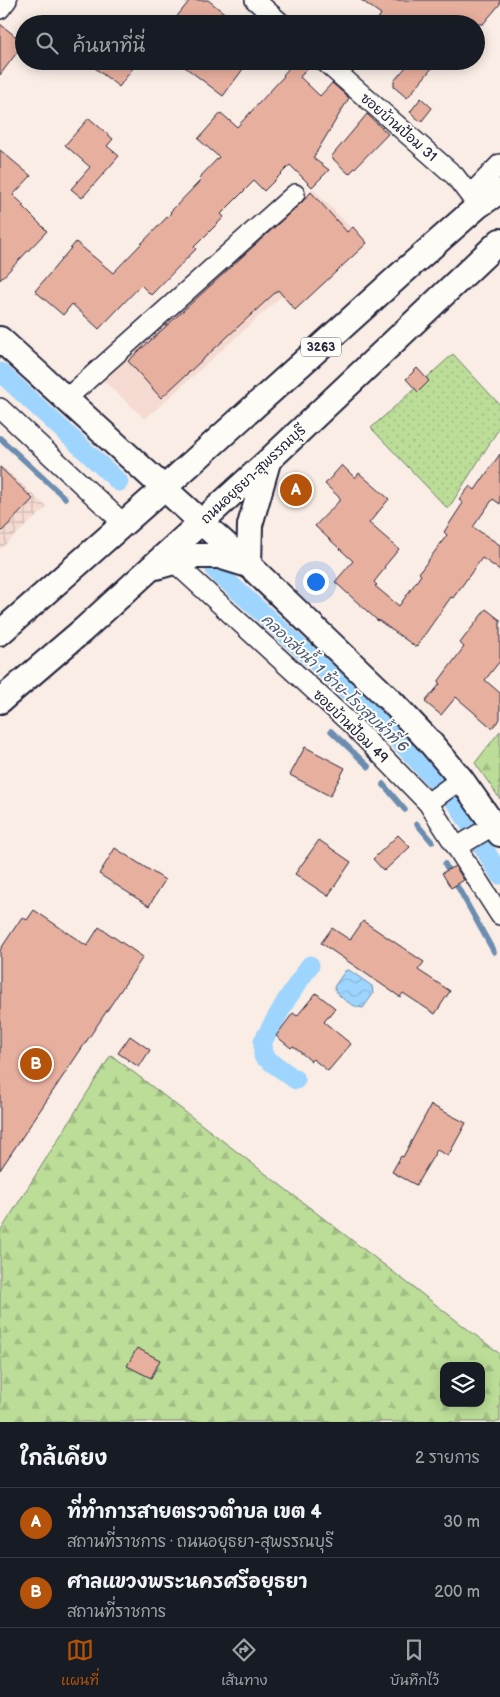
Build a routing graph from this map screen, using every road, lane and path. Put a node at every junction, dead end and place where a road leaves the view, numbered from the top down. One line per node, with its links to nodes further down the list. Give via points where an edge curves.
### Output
1 (7, 0): 3 (street)
2 (256, 0): 4 (street)
3 (0, 9)
4 (272, 15)
5 (334, 70): 9 (street, ซอยบ้านป้อม 31, via 454,176)
6 (500, 164): 9 (street)
7 (500, 191): 9 (main road, 3263)
8 (295, 194): 12 (street)
9 (474, 200): 15 (main road, 3263)
10 (500, 241): 14 (main road, ถนนอยุธยา-สุพรรณบุรี)
11 (0, 339): 12 (main road)
12 (66, 398): 15 (main road)
13 (0, 408): 17 (street)
14 (268, 461): 16 (main road, ถนนอยุธยา-สุพรรณบุรี); 19 (main road, via 250,525)
15 (164, 488): 16 (main road); 17 (main road, 3263)
16 (201, 523): 19 (main road); 20 (main road, ถนนอยุธยา-สุพรรณบุรี)
17 (124, 524): 21 (main road, 3263)
18 (174, 562): 19 (main road, via 196,556 219,556); 20 (main road); 23 (street, ซอยบ้านป้อม 49, via 352,724)
19 (249, 566): 23 (main road, via 429,741)
20 (150, 569): 22 (main road, ถนนอยุธยา-สุพรรณบุรี)
21 (0, 633)
22 (0, 701)
23 (444, 792): 24 (main road); 24 (street, ซอยบ้านป้อม 49)
24 (479, 837): 25 (street, ซอยบ้านป้อม 49)
25 (500, 915)

